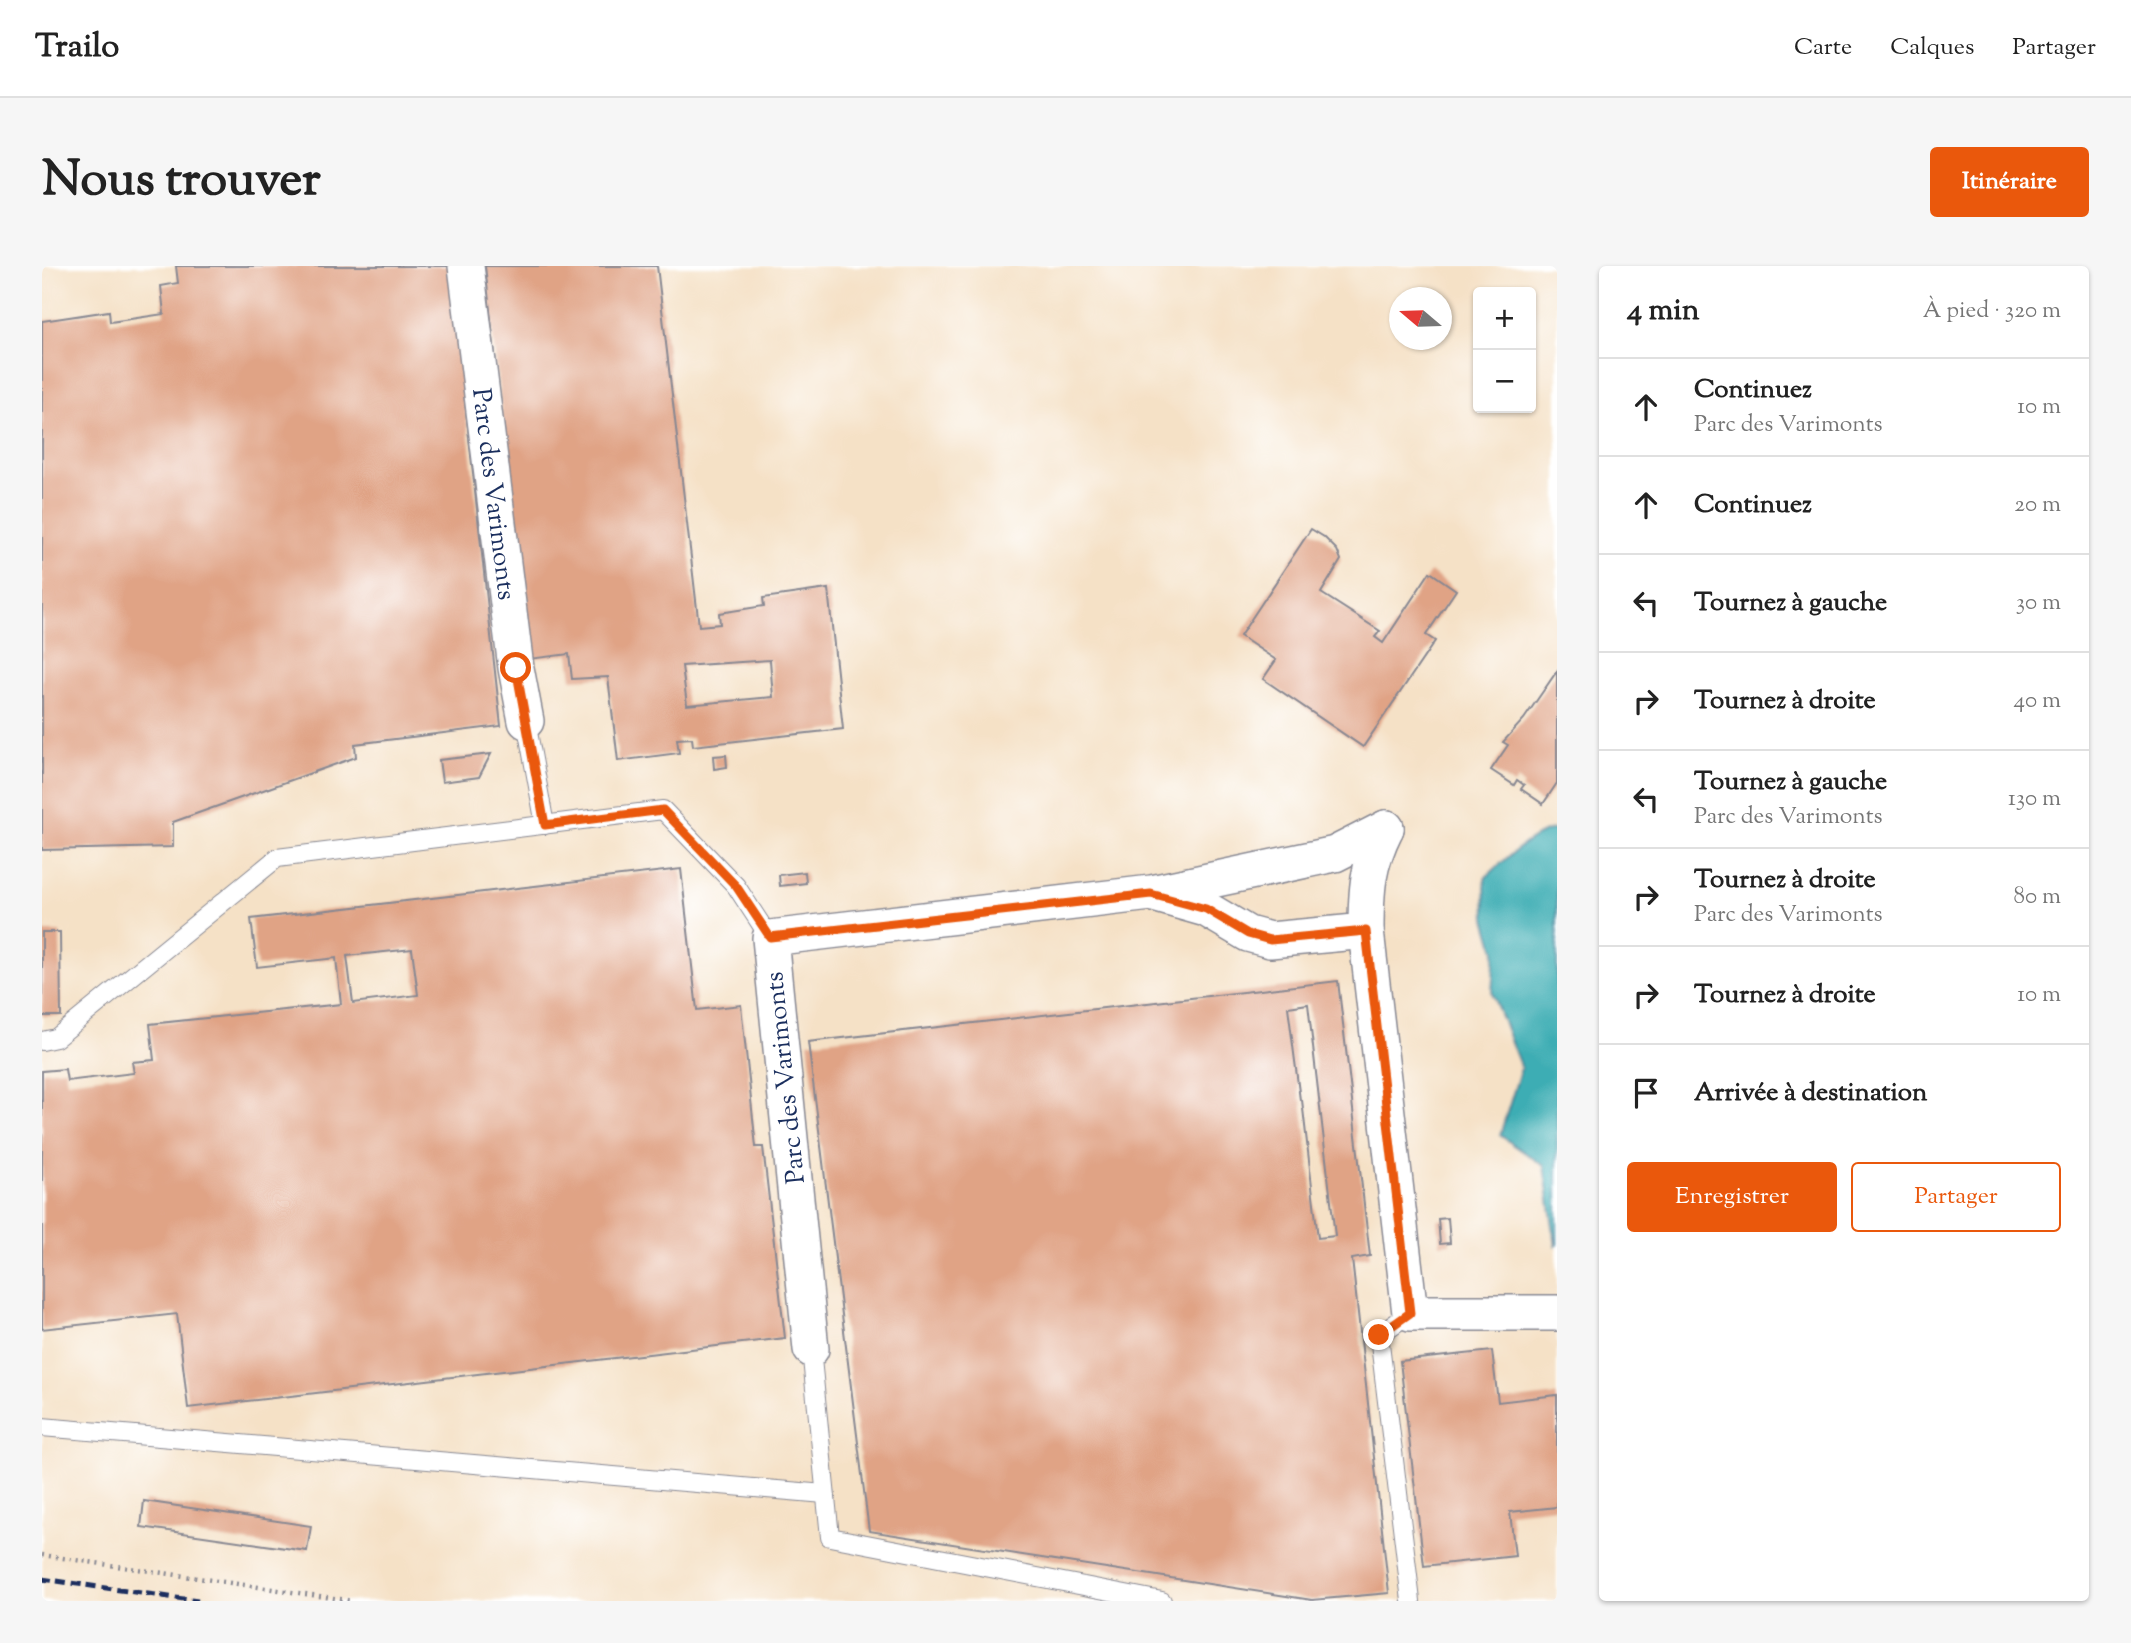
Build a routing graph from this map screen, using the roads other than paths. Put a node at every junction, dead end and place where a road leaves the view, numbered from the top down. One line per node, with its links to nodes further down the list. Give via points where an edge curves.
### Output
1 (466, 266): 2 (street, Parc des Varimonts)
2 (526, 721): 3 (lane)
3 (545, 825): 6 (lane, via 663,810 736,886); 7 (lane, via 277,858 57,1038)
4 (1151, 894): 5 (street, Parc des Varimonts, via 1206,909 1248,934 1270,940); 5 (street, Parc des Varimonts, via 1335,854 1386,828 1366,887); 6 (street, Parc des Varimonts)
5 (1366, 931): 8 (street, Parc des Varimonts)
6 (770, 937): 10 (street, Parc des Varimonts)
7 (42, 1041)
8 (1410, 1313): 9 (street); 14 (lane, via 1379,1335)
9 (1557, 1313)
10 (811, 1349): 12 (lane)
11 (42, 1427): 12 (lane)
12 (825, 1494): 13 (lane, via 830,1537)
13 (1162, 1601)
14 (1411, 1601)

